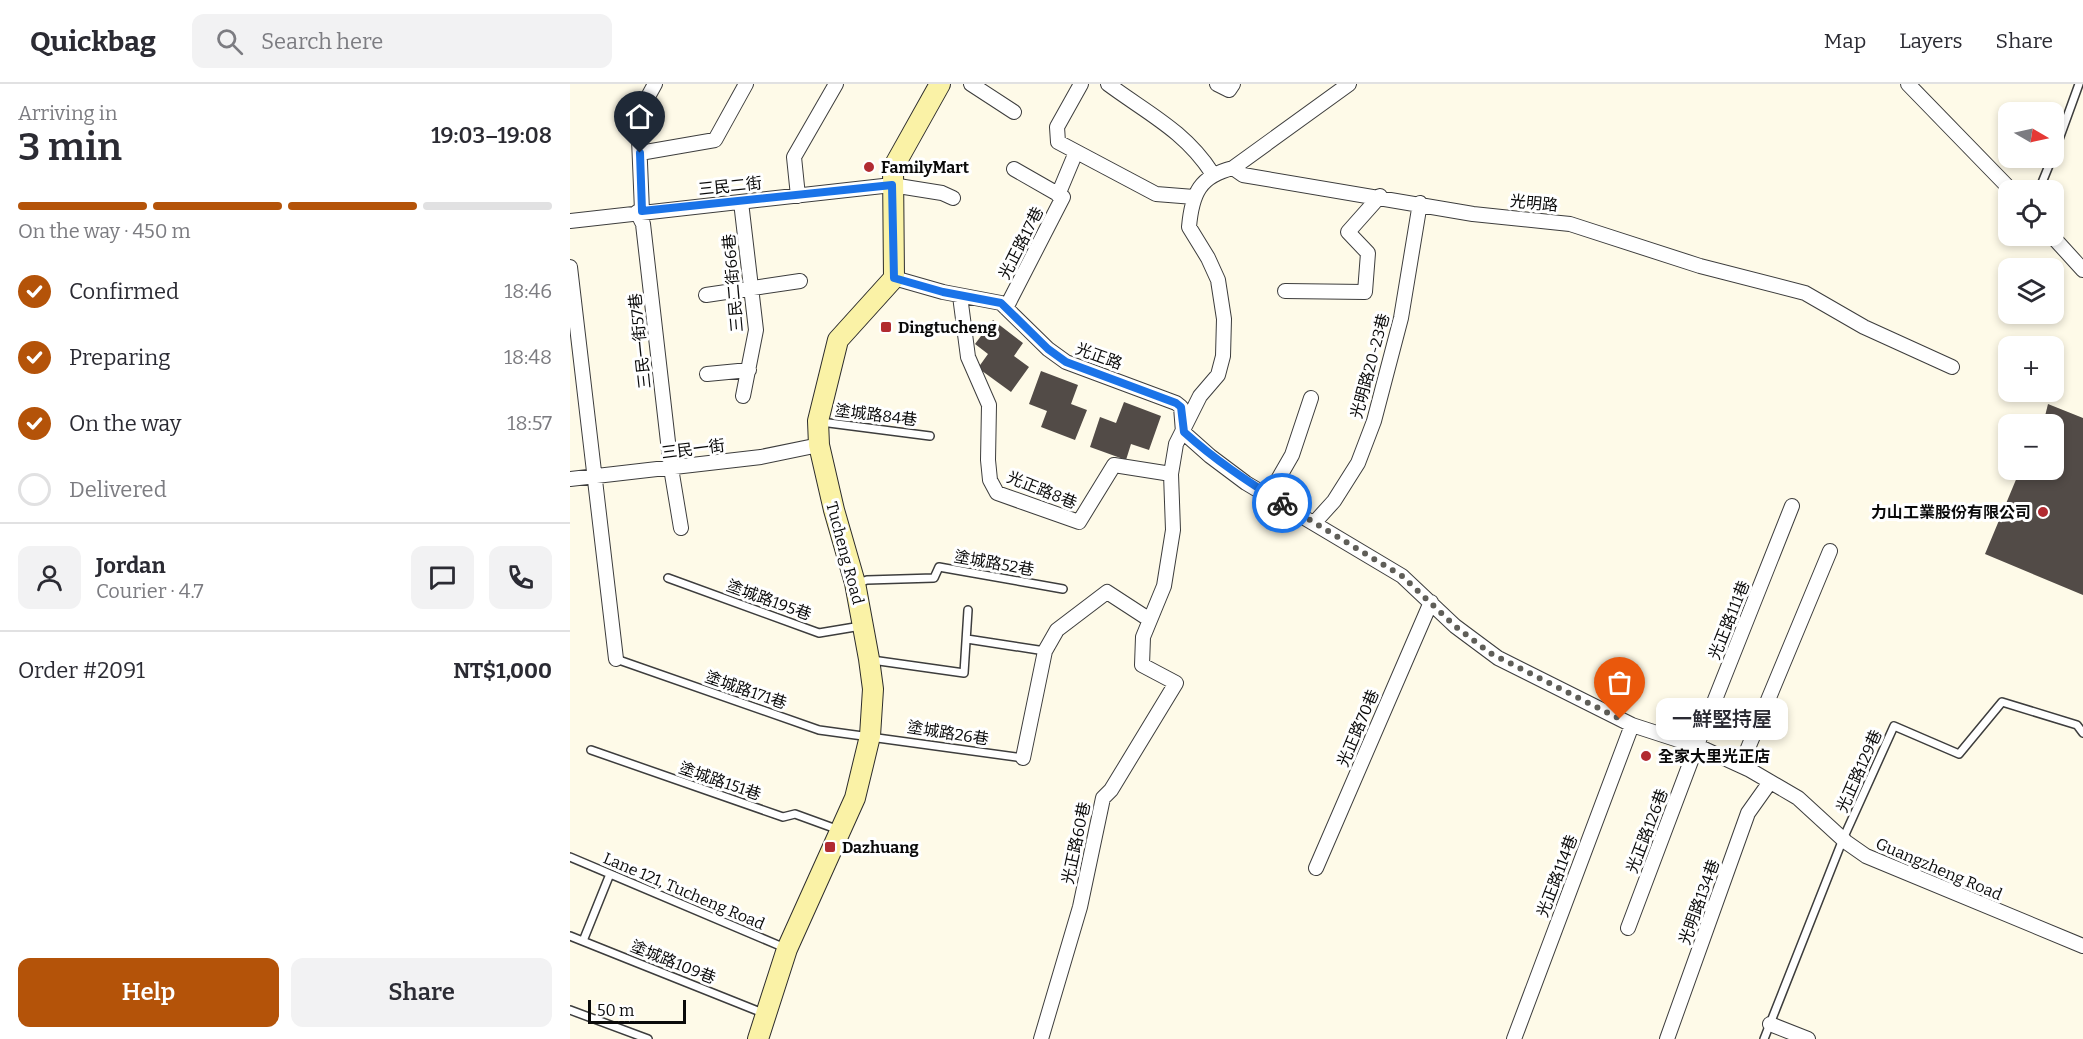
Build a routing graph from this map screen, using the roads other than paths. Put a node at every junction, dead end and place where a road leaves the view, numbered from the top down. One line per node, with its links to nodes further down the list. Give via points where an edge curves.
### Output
1 (655, 84): 16 (street, 三民一街57巷, via 638,115)
2 (746, 84): 16 (street, via 715,140)
3 (836, 84): 24 (street, via 794,158)
4 (940, 84): 21 (street, via 893,168)
5 (971, 84): 13 (street)
6 (1081, 84): 15 (street, via 1056,127 1056,137 1063,147)
7 (1108, 84): 19 (street, via 1171,125)
8 (1217, 84): 9 (street, via 1229,90)
9 (1233, 84)
10 (1349, 84): 17 (street)
11 (1908, 84): 20 (street)
12 (2079, 84): 14 (lane)
13 (1014, 112)
14 (2064, 125)
15 (1076, 152): 23 (street, 光正路17巷); 26 (street, via 1156,194)
16 (640, 153): 29 (street, 三民一街57巷)
17 (1233, 168): 19 (street); 25 (street, 光明路, via 1243,175)
18 (1014, 169): 23 (street, 光正路17巷)
19 (1212, 173): 26 (street)
20 (2001, 180)
21 (892, 185): 22 (street, 三民二街); 24 (street, 三民二街); 34 (street)
22 (949, 192)
23 (1058, 195): 40 (street, 光正路17巷, via 1063,197)
24 (798, 196): 27 (street, 三民二街)
25 (1380, 196): 28 (street, 光明路); 37 (street, via 1348,232 1368,253 1365,292)
26 (1194, 197): 47 (street, 光正路60巷, via 1189,226 1218,280 1224,319 1218,375 1200,396)
27 (741, 202): 29 (street, 三民二街); 36 (street, 三民二街66巷)
28 (1420, 203): 41 (street, 光明路, via 1473,214 1570,224 1700,266 1805,293 1864,327); 56 (street, 光明路20-23巷, via 1401,318 1374,421 1358,463)
29 (639, 212): 30 (street, 三民二街); 50 (street, 三民一街57巷)
30 (570, 221)
31 (2061, 246): 33 (street)
32 (570, 267): 52 (street)
33 (2083, 270)
34 (894, 278): 39 (street, 光正路); 46 (street, Tucheng Road, via 838,340)
35 (801, 281): 36 (street)
36 (751, 288): 38 (street); 42 (street, 三民二街66巷, via 756,330)
37 (1285, 291)
38 (706, 295)
39 (960, 296): 40 (street, 光正路, via 997,302); 51 (street, 光正路8巷, via 968,357 989,405 988,460 990,480 997,493 1078,522 1114,465)
40 (1006, 308): 47 (street, 光正路, via 1066,362 1176,403 1181,407)
41 (1952, 367)
42 (749, 370): 43 (street); 44 (street, 三民二街66巷)
43 (707, 374)
44 (743, 396)
45 (1311, 398): 54 (street, via 1292,455)
46 (818, 421): 48 (lane, 塗城路84巷); 49 (street, Tucheng Road)
47 (1184, 432): 51 (street, 光正路60巷, via 1176,444); 54 (street, Guangzheng Road, via 1218,462)
48 (930, 436)
49 (819, 445): 50 (street, 三民一街); 60 (street, Tucheng Road)
50 (671, 468): 52 (street, 三民一街); 57 (street, 三民一街57巷)
51 (1171, 474): 64 (street, 光正路60巷, via 1173,530 1164,586)
52 (594, 477): 53 (street, 三民一街); 68 (street)
53 (570, 479)
54 (1269, 495): 56 (street, Guangzheng Road)
55 (1792, 506): 73 (street, 光正路111巷)
56 (1315, 522): 62 (street, Guangzheng Road, via 1402,576)
57 (681, 528)
58 (1830, 551): 76 (street)
59 (668, 578): 65 (lane, 塗城路195巷, via 819,633)
60 (855, 584): 61 (lane, 塗城路52巷, via 867,580 934,578 939,567); 65 (street, Tucheng Road)
61 (1063, 590)
62 (1431, 602): 70 (street, Guangzheng Road, via 1455,626 1498,658); 81 (street, 光正路70巷)
63 (968, 610): 66 (lane)
64 (1150, 620): 67 (street, via 1107,592 1057,630); 93 (street, 光正路60巷, via 1143,637 1142,665 1176,684 1103,798 1080,907)
65 (863, 626): 69 (street, Tucheng Road)
66 (967, 639): 67 (lane); 69 (lane, via 964,674)
67 (1045, 651): 75 (street)
68 (616, 659): 72 (lane, 塗城路171巷, via 819,730)
69 (869, 659): 72 (street, Tucheng Road, via 873,689)
70 (1632, 726): 73 (street, Guangzheng Road); 94 (street, 光正路114巷)
71 (2083, 733): 79 (lane, 光正路129巷, via 2077,725 2002,702 1959,754 1894,726)
72 (870, 736): 75 (lane, 塗城路26巷); 78 (street, Tucheng Road, via 855,798)
73 (1697, 746): 76 (street, Guangzheng Road); 83 (street, 光正路126巷)
74 (591, 750): 78 (lane, 塗城路151巷, via 783,817 795,814)
75 (1023, 758)
76 (1742, 765): 77 (street, Guangzheng Road)
77 (1770, 782): 79 (street, Guangzheng Road, via 1798,798); 95 (street, 光明路134巷, via 1748,813)
78 (841, 831): 87 (street, Tucheng Road)
79 (1843, 839): 86 (street, Guangzheng Road, via 1873,860); 90 (lane)
80 (570, 857): 82 (lane, Lane 121, Tucheng Road)
81 (1316, 868)
82 (610, 874): 85 (lane); 87 (lane, Lane 121, Tucheng Road)
83 (1628, 928)
84 (570, 936): 85 (lane, 塗城路109巷)
85 (583, 941): 89 (lane, 塗城路109巷)
86 (2083, 946)
87 (788, 950): 89 (street, Tucheng Road)
88 (570, 1010): 91 (lane)
89 (766, 1014): 92 (street, Tucheng Road)
90 (1770, 1024): 96 (lane); 97 (street)
91 (648, 1039)
92 (758, 1039)
93 (1041, 1039)
94 (1514, 1039)
95 (1667, 1039)
96 (1764, 1039)
97 (1808, 1039)

